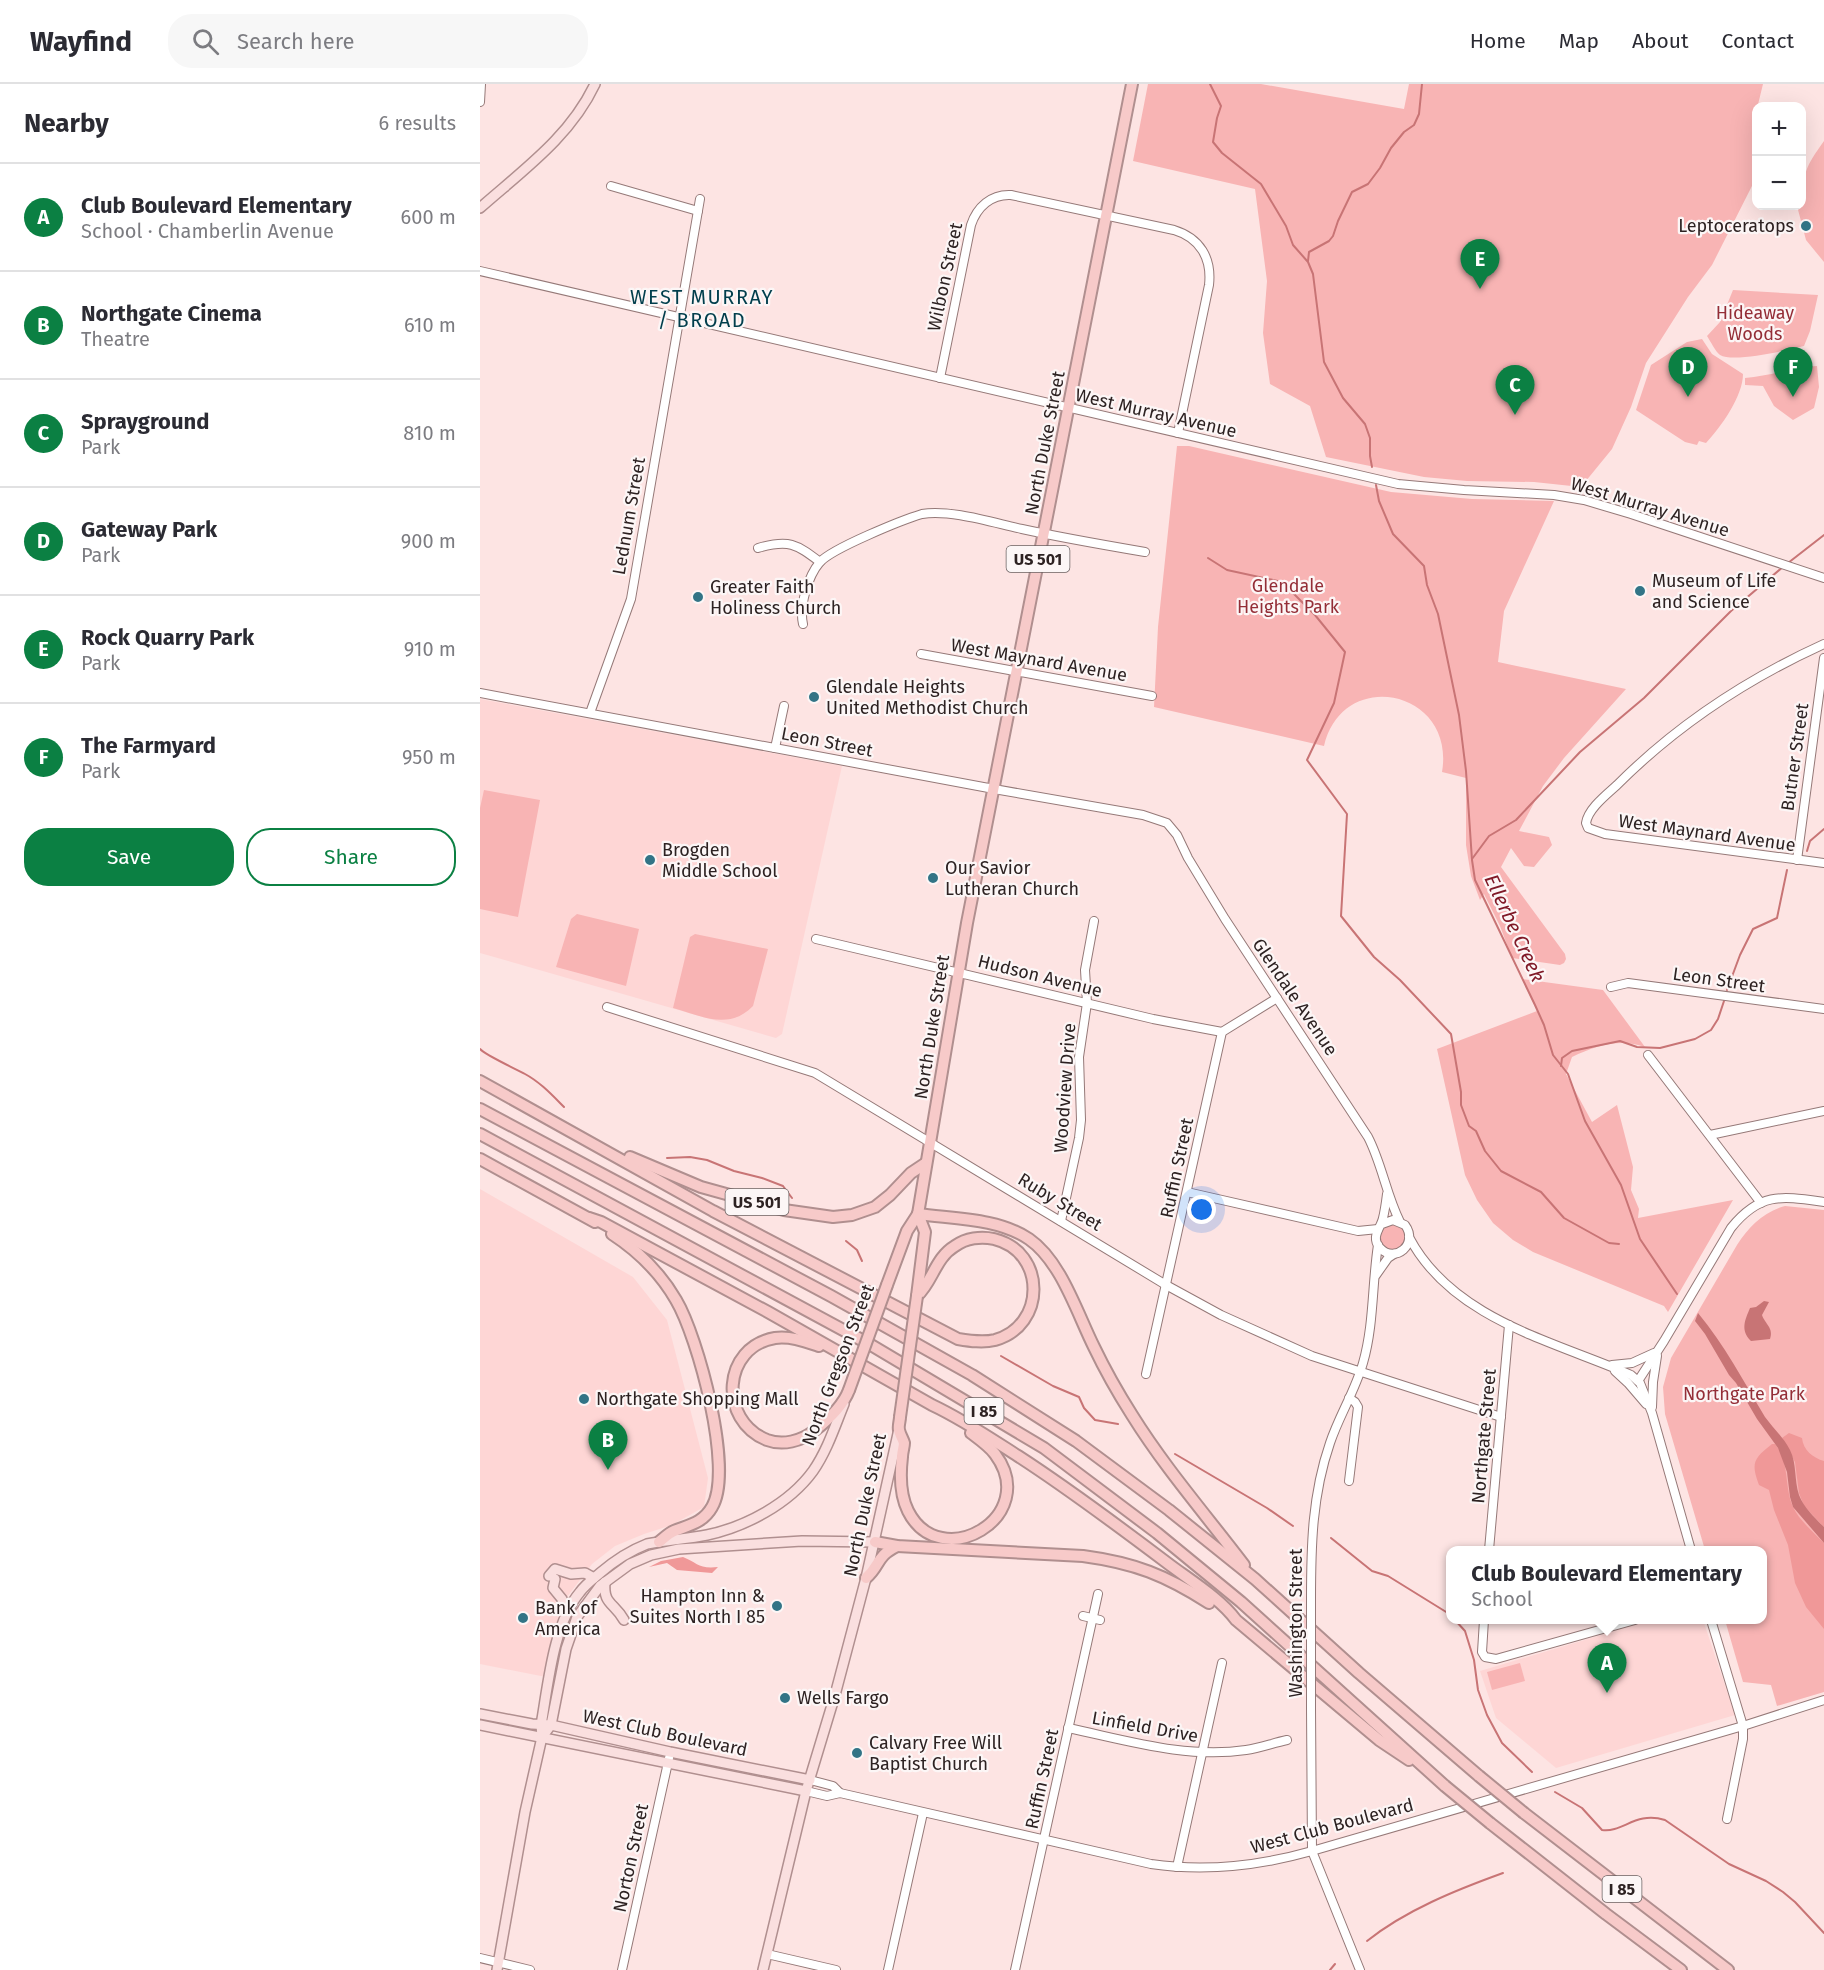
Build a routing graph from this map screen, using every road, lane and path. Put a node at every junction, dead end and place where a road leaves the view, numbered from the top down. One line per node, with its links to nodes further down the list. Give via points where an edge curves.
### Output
1 (481, 84): 4 (street)
2 (595, 84): 7 (main road, via 561,137)
3 (1132, 84): 9 (highway, North Duke Street / US 501)
4 (480, 102)
5 (611, 186): 8 (street)
6 (700, 199): 8 (street, Lednum Street)
7 (480, 208)
8 (698, 211): 11 (street, Lednum Street)
9 (1106, 215): 12 (street, Wilbon Street, via 1011,195 998,196 981,206 971,225); 13 (highway, North Duke Street / US 501); 14 (street, via 1185,234 1197,242 1206,256 1209,285)
10 (480, 271): 11 (street, West Murray Avenue)
11 (679, 318): 12 (street, West Murray Avenue); 28 (street, Lednum Street, via 631,599)
12 (940, 378): 13 (street, West Murray Avenue)
13 (1068, 408): 14 (street, West Murray Avenue); 15 (highway, North Duke Street / US 501)
14 (1178, 433): 19 (street, West Murray Avenue, via 1398,484 1569,497)
15 (1044, 534): 17 (street); 18 (street, via 930,512 855,542); 24 (highway, North Duke Street / US 501)
16 (758, 548): 18 (street, via 788,544)
17 (1145, 552)
18 (820, 562): 20 (street, via 803,599)
19 (1824, 578)
20 (803, 624)
21 (1824, 644): 32 (street, West Maynard Avenue, via 1737,689 1660,744 1591,812 1586,823 1587,828 1605,834)
22 (921, 654): 24 (street, West Maynard Avenue)
23 (1824, 658): 32 (street, Butner Street)
24 (1016, 671): 26 (street, West Maynard Avenue); 30 (highway, North Duke Street / US 501)
25 (480, 693): 28 (street, Leon Street)
26 (1152, 696)
27 (784, 706): 29 (street)
28 (590, 713): 29 (street, Leon Street)
29 (775, 748): 30 (street, Leon Street)
30 (994, 789): 31 (street, Leon Street, via 1143,814); 36 (highway, North Duke Street / US 501)
31 (1167, 823): 38 (street, Glendale Avenue)
32 (1797, 860): 33 (street, West Maynard Avenue)
33 (1824, 863)
34 (1094, 921): 39 (street, Woodview Drive, via 1085,970)
35 (816, 939): 36 (street, Hudson Avenue)
36 (958, 972): 39 (street, Hudson Avenue); 50 (highway, North Duke Street / US 501)
37 (1611, 987): 41 (street, Leon Street, via 1628,983)
38 (1277, 998): 42 (street); 54 (street, Glendale Avenue, via 1368,1137 1381,1164)
39 (1087, 1003): 42 (street, Hudson Avenue); 59 (street, Woodview Drive, via 1078,1057 1079,1138)
40 (607, 1007): 50 (street, Ruby Street, via 815,1073)
41 (1824, 1009)
42 (1222, 1032): 53 (street, Ruffin Street)
43 (1648, 1054): 48 (street)
44 (480, 1081): 49 (highway, US 501)
45 (480, 1109): 91 (highway, I 85, via 972,1376 1076,1441)
46 (1824, 1111): 48 (street)
47 (480, 1134): 114 (highway, I 85, via 871,1345 1044,1448 1241,1602)
48 (1710, 1135): 56 (street)
49 (580, 1136): 52 (highway, US 501, via 701,1187 784,1210 833,1217 875,1207); 69 (highway, via 712,1211 958,1339 995,1340 1014,1330 1031,1306 1034,1280 1028,1264 1015,1249 980,1238 962,1242 947,1252)
50 (931, 1141): 52 (highway, North Duke Street / US 501); 59 (street, Ruby Street)
51 (480, 1159): 58 (highway, US 501)
52 (926, 1163): 57 (highway, North Duke Street / US 501)
53 (1187, 1192): 62 (street); 68 (street, Ruffin Street)
54 (1387, 1192): 60 (street, Glendale Avenue); 61 (street, Glendale Avenue)
55 (1824, 1202): 56 (street, via 1782,1197)
56 (1761, 1203): 72 (street, via 1747,1210 1731,1228)
57 (918, 1214): 69 (highway, North Duke Street / US 501, via 925,1232); 78 (highway, North Gregson Street / US 501, bridge, via 907,1231); 91 (highway, via 1008,1228 1044,1252 1148,1441)
58 (589, 1218): 71 (highway, US 501); 84 (highway, via 646,1261 668,1287 691,1330 705,1378 718,1458 715,1501 701,1520 673,1531)
59 (1061, 1221): 68 (street, Ruby Street)
60 (1400, 1222): 61 (street, via 1389,1220); 63 (street)
61 (1380, 1226): 62 (street); 64 (street)
62 (1358, 1230): 64 (street)
63 (1410, 1237): 65 (street, via 1407,1246); 66 (street)
64 (1377, 1243): 65 (street, via 1384,1252); 67 (street, Washington Street)
65 (1398, 1252): 66 (street); 67 (street, via 1388,1258)
66 (1425, 1261): 70 (street, via 1466,1300)
67 (1375, 1276): 74 (street, Washington Street)
68 (1166, 1285): 74 (street, Ruby Street, via 1273,1340); 75 (street, Ruffin Street)
69 (917, 1296): 82 (highway, North Duke Street / US 501, bridge)
70 (1509, 1325): 73 (street); 81 (street, Northgate Street)
71 (831, 1348): 78 (highway, via 782,1338 752,1349 734,1376 734,1407 754,1433 771,1441 789,1442 808,1436); 79 (highway, US 501)
72 (1657, 1352): 73 (street, via 1632,1363); 76 (street); 80 (street)
73 (1607, 1365): 76 (street); 80 (street, via 1628,1383)
74 (1360, 1373): 77 (street, Washington Street); 81 (street, Ruby Street)
75 (1146, 1374)
76 (1638, 1381): 80 (street)
77 (1349, 1398): 83 (street, via 1358,1407); 121 (street, Washington Street, bridge, via 1330,1441 1312,1525)
78 (845, 1402): 84 (main road, North Gregson Street, via 812,1472 773,1507 751,1520 707,1535)
79 (932, 1405): 82 (highway, US 501, via 987,1446 1004,1470 1007,1486 1003,1508 985,1529 968,1537 947,1538 928,1532 912,1517 901,1480 904,1442); 98 (highway, via 975,1428 1094,1508)
80 (1652, 1413): 88 (street)
81 (1501, 1417): 87 (street, Northgate Street)
82 (898, 1429): 85 (main road, North Duke Street)
83 (1349, 1481)
84 (659, 1542): 89 (main road, North Gregson Street, via 636,1548)
85 (875, 1542): 86 (highway); 90 (main road, North Duke Street); 92 (main road, North Gregson Street, via 802,1541 679,1549 641,1559)
86 (897, 1546): 90 (highway, via 881,1557); 98 (highway, via 1112,1560 1140,1567 1180,1585)
87 (1489, 1546)
88 (1690, 1546)
89 (594, 1578): 94 (main road, North Gregson Street); 94 (main road, via 555,1569 553,1588 562,1599)
90 (867, 1578): 115 (main road, North Duke Street)
91 (1255, 1580): 126 (highway, I 85, bridge, via 1479,1776)
92 (605, 1582): 97 (main road, via 607,1600); 107 (main road, North Gregson Street, via 581,1609 572,1628)
93 (1098, 1594): 96 (street, Ruffin Street)
94 (566, 1614): 106 (main road, North Gregson Street)
95 (1083, 1616): 96 (street)
96 (1096, 1619): 109 (street, Ruffin Street)
97 (624, 1620)
98 (1236, 1620): 114 (highway, via 1379,1740)
99 (1484, 1624): 100 (street, via 1485,1656 1496,1659)
100 (1621, 1624)
101 (1712, 1624): 108 (street)
102 (1222, 1663): 112 (street)
103 (1824, 1700): 108 (street, West Club Boulevard)
104 (480, 1714): 106 (main road, West Club Boulevard)
105 (480, 1725): 110 (main road, West Club Boulevard)
106 (541, 1725): 107 (main road, West Club Boulevard); 110 (main road, North Gregson Street)
107 (551, 1725): 110 (main road, North Gregson Street); 113 (main road, West Club Boulevard)
108 (1743, 1726): 119 (street); 121 (street, West Club Boulevard)
109 (1068, 1728): 112 (street, Linfield Drive, via 1172,1750); 120 (street, Ruffin Street)
110 (542, 1737): 113 (main road, West Club Boulevard); 125 (main road, North Gregson Street)
111 (1287, 1740): 112 (street, Linfield Drive, via 1248,1750)
112 (1202, 1752): 122 (street)
113 (669, 1757): 115 (main road, West Club Boulevard); 116 (main road, West Club Boulevard); 128 (street, Norton Street)
114 (1429, 1772): 134 (highway, I 85, bridge)
115 (810, 1780): 116 (main road, North Duke Street); 117 (street, West Club Boulevard, via 833,1786)
116 (806, 1791): 117 (street, West Club Boulevard, via 827,1796); 123 (main road, North Duke Street)
117 (840, 1793): 118 (street, West Club Boulevard)
118 (923, 1813): 120 (street, West Club Boulevard); 131 (street)
119 (1727, 1819)
120 (1044, 1840): 122 (street, West Club Boulevard); 132 (street, Ruffin Street)
121 (1312, 1851): 122 (street, West Club Boulevard, via 1242,1866); 133 (street, Washington Street)
122 (1177, 1867)
123 (766, 1954): 129 (main road, North Duke Street); 130 (street)
124 (480, 1958): 125 (street)
125 (497, 1966): 127 (street)
126 (1725, 1967)
127 (530, 1970)
128 (622, 1970)
129 (763, 1970)
130 (836, 1970)
131 (888, 1970)
132 (1015, 1970)
133 (1360, 1970)
134 (1681, 1970)

